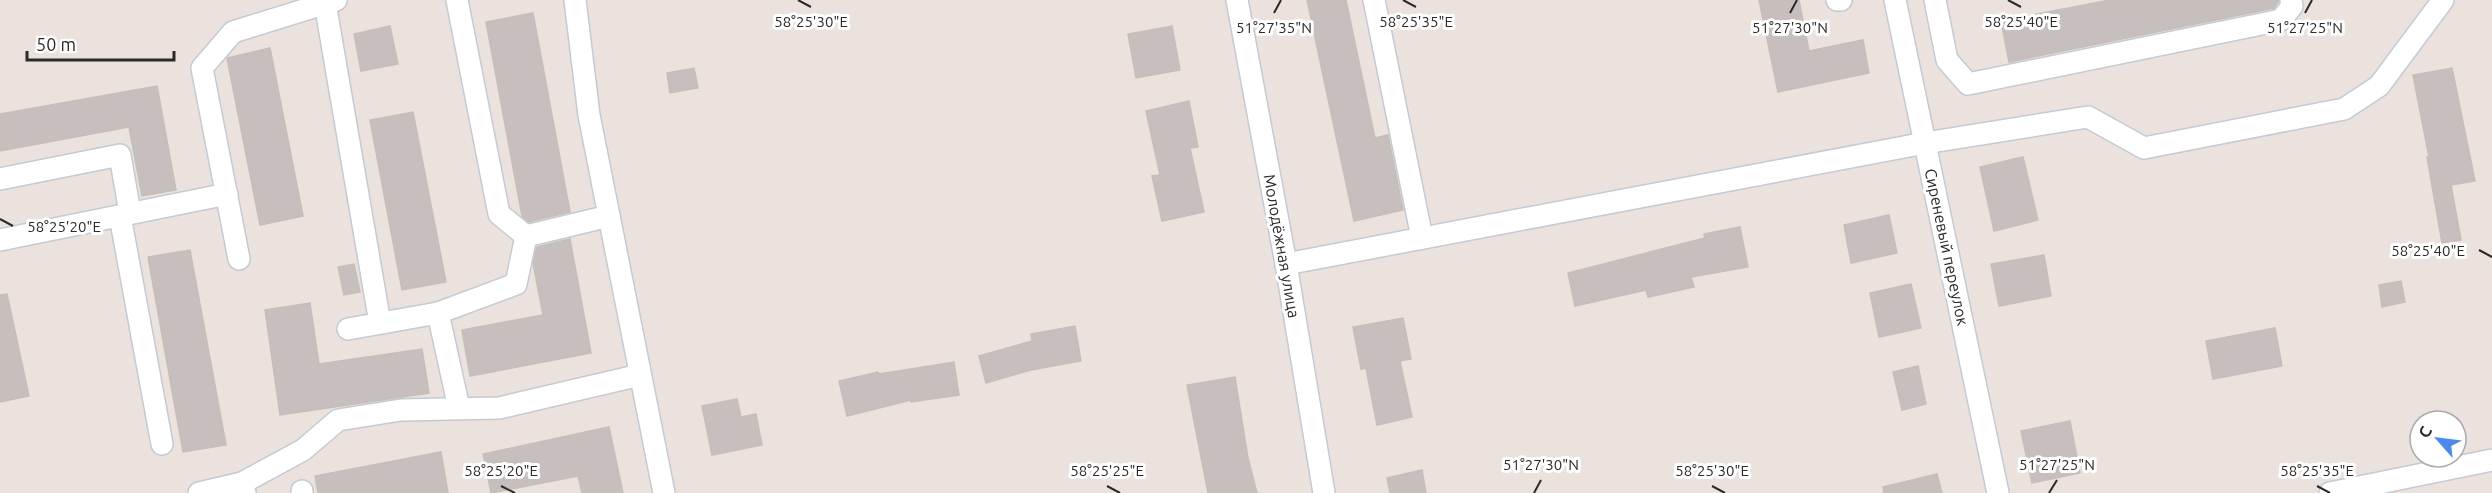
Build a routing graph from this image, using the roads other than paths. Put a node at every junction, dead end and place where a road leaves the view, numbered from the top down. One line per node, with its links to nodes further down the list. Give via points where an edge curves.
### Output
1 (457, 0): 15 (street, via 500,214)
2 (575, 0): 14 (street, via 589,115)
3 (1237, 0): 19 (street, Молодёжная улица)
4 (1374, 0): 16 (street)
5 (1895, 0): 10 (street, Сиреневый переулок)
6 (1935, 0): 7 (street, via 1947,60 1968,84 2281,20 2292,6)
7 (2291, 0)
8 (2443, 0): 10 (street, via 2379,86 2344,109 2144,148 2088,117)
9 (330, 2): 12 (street, via 233,32 202,68); 21 (street)
10 (1925, 144): 16 (street); 31 (street, Сиреневый переулок)
11 (0, 179): 13 (street, via 120,155)
12 (227, 194): 13 (street); 18 (street)
13 (125, 215): 17 (street); 25 (street)
14 (609, 216): 15 (street); 23 (street)
15 (526, 236): 20 (street, via 516,284)
16 (1422, 238): 19 (street)
17 (0, 240)
18 (239, 260)
19 (1286, 264): 30 (street, Молодёжная улица)
20 (438, 313): 21 (street); 24 (street)
21 (380, 323): 22 (street)
22 (348, 328)
23 (640, 375): 24 (street, via 499,408); 29 (street)
24 (459, 408): 27 (street, via 401,410 338,420 303,450)
25 (162, 444)
26 (2492, 460): 32 (street)
27 (243, 488): 28 (street)
28 (199, 493)
29 (664, 493)
30 (1324, 493)
31 (1998, 493)
32 (2330, 493)

